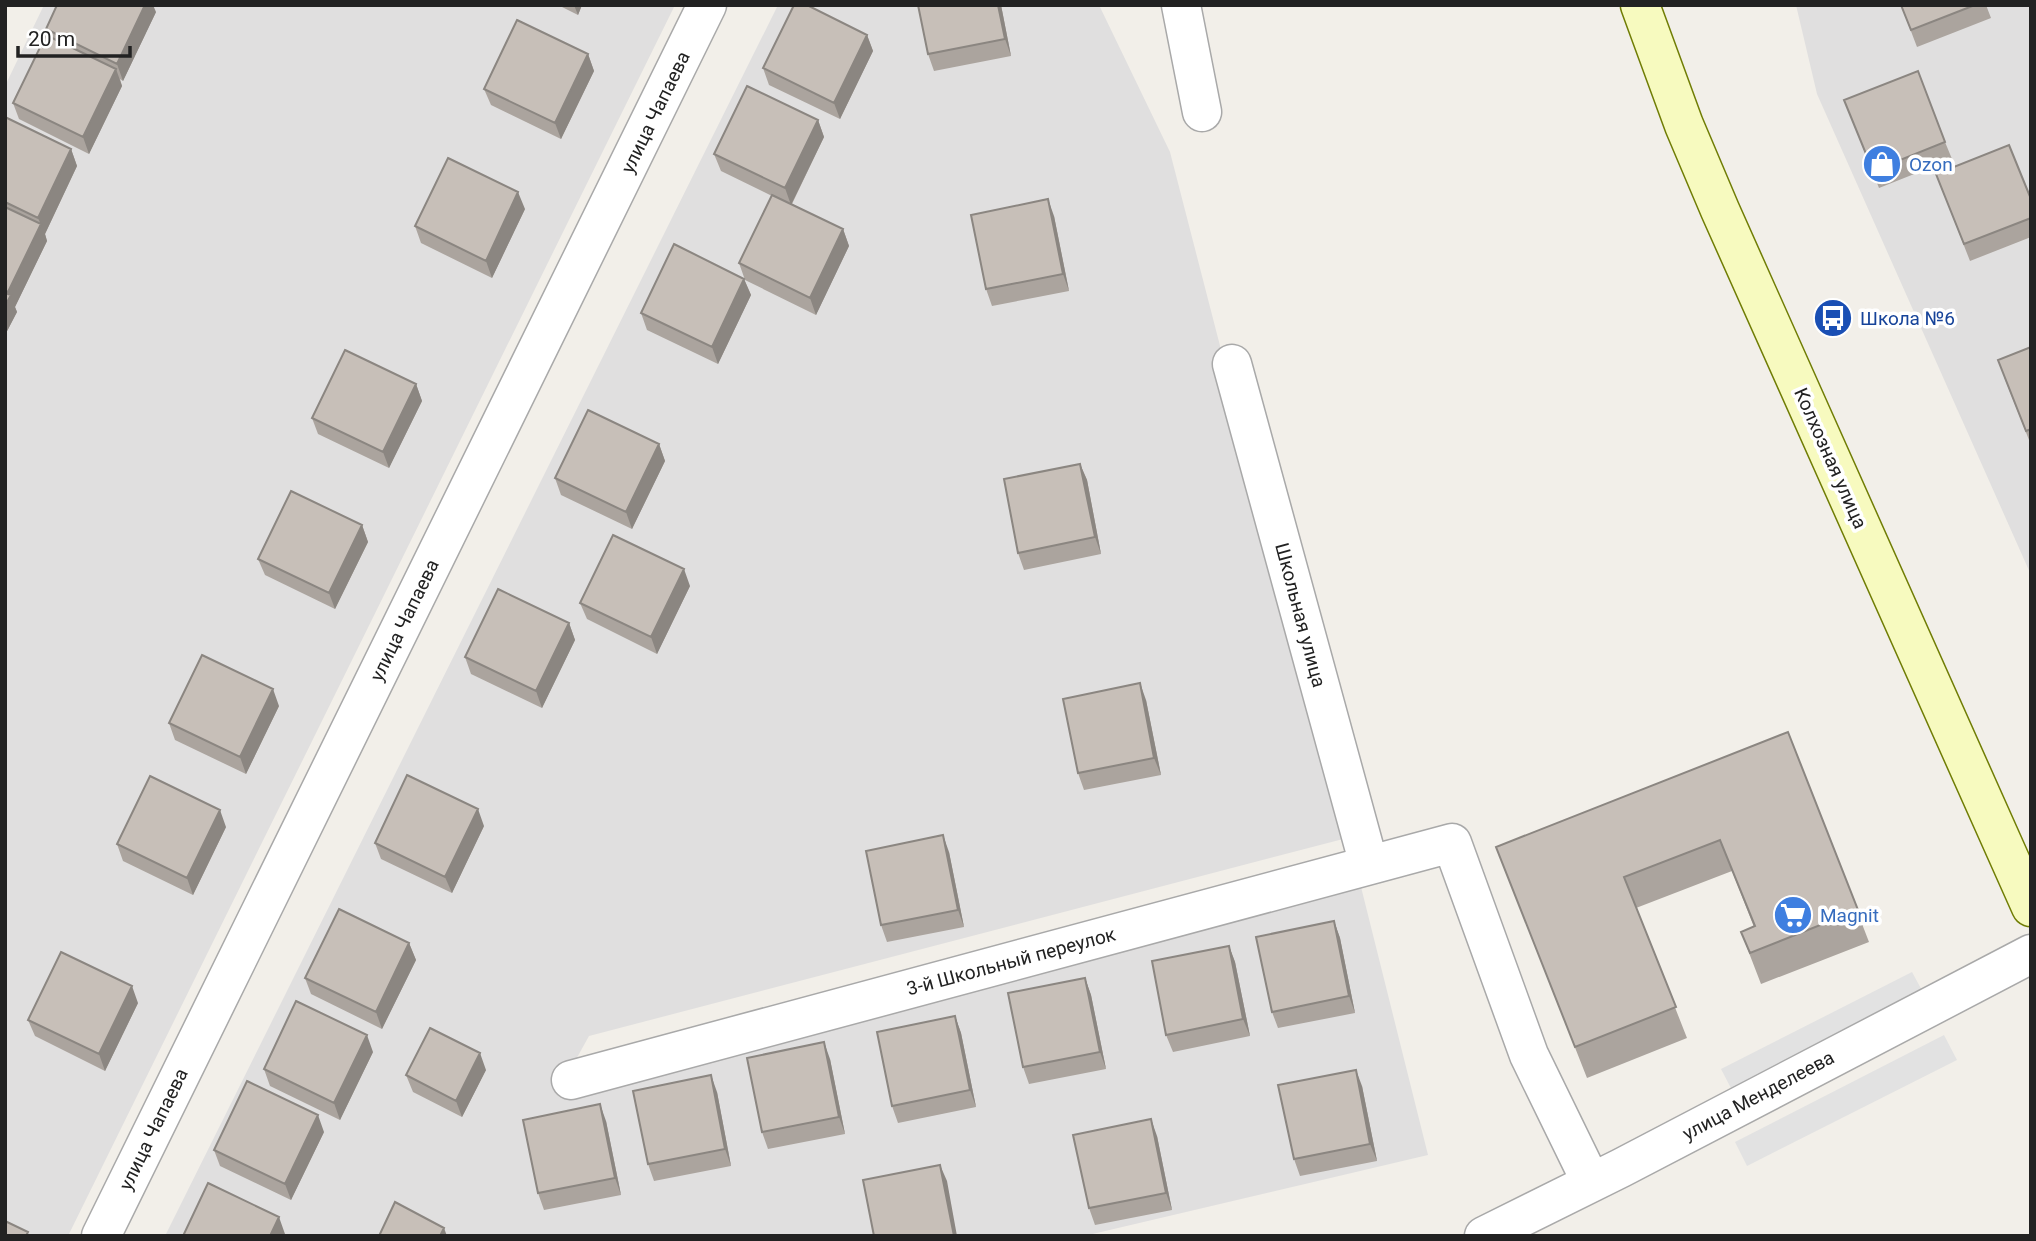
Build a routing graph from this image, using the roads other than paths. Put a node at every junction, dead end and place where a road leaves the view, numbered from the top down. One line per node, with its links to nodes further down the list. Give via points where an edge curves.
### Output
1 (707, 5): 11 (street, улица Чапаева)
2 (1181, 5): 4 (street)
3 (1640, 5): 7 (main road, Колхозная улица, via 1720,210)
4 (1202, 112)
5 (1232, 364): 6 (street, Школьная улица)
6 (1369, 865): 9 (street, 3-й Школьный переулок); 10 (street, 3-й Школьный переулок, via 1452,843 1529,1055)
7 (2031, 907)
8 (2031, 954): 10 (street, улица Менделеева)
9 (571, 1080)
10 (1591, 1182): 12 (street, улица Менделеева)
11 (101, 1236)
12 (1484, 1236)

